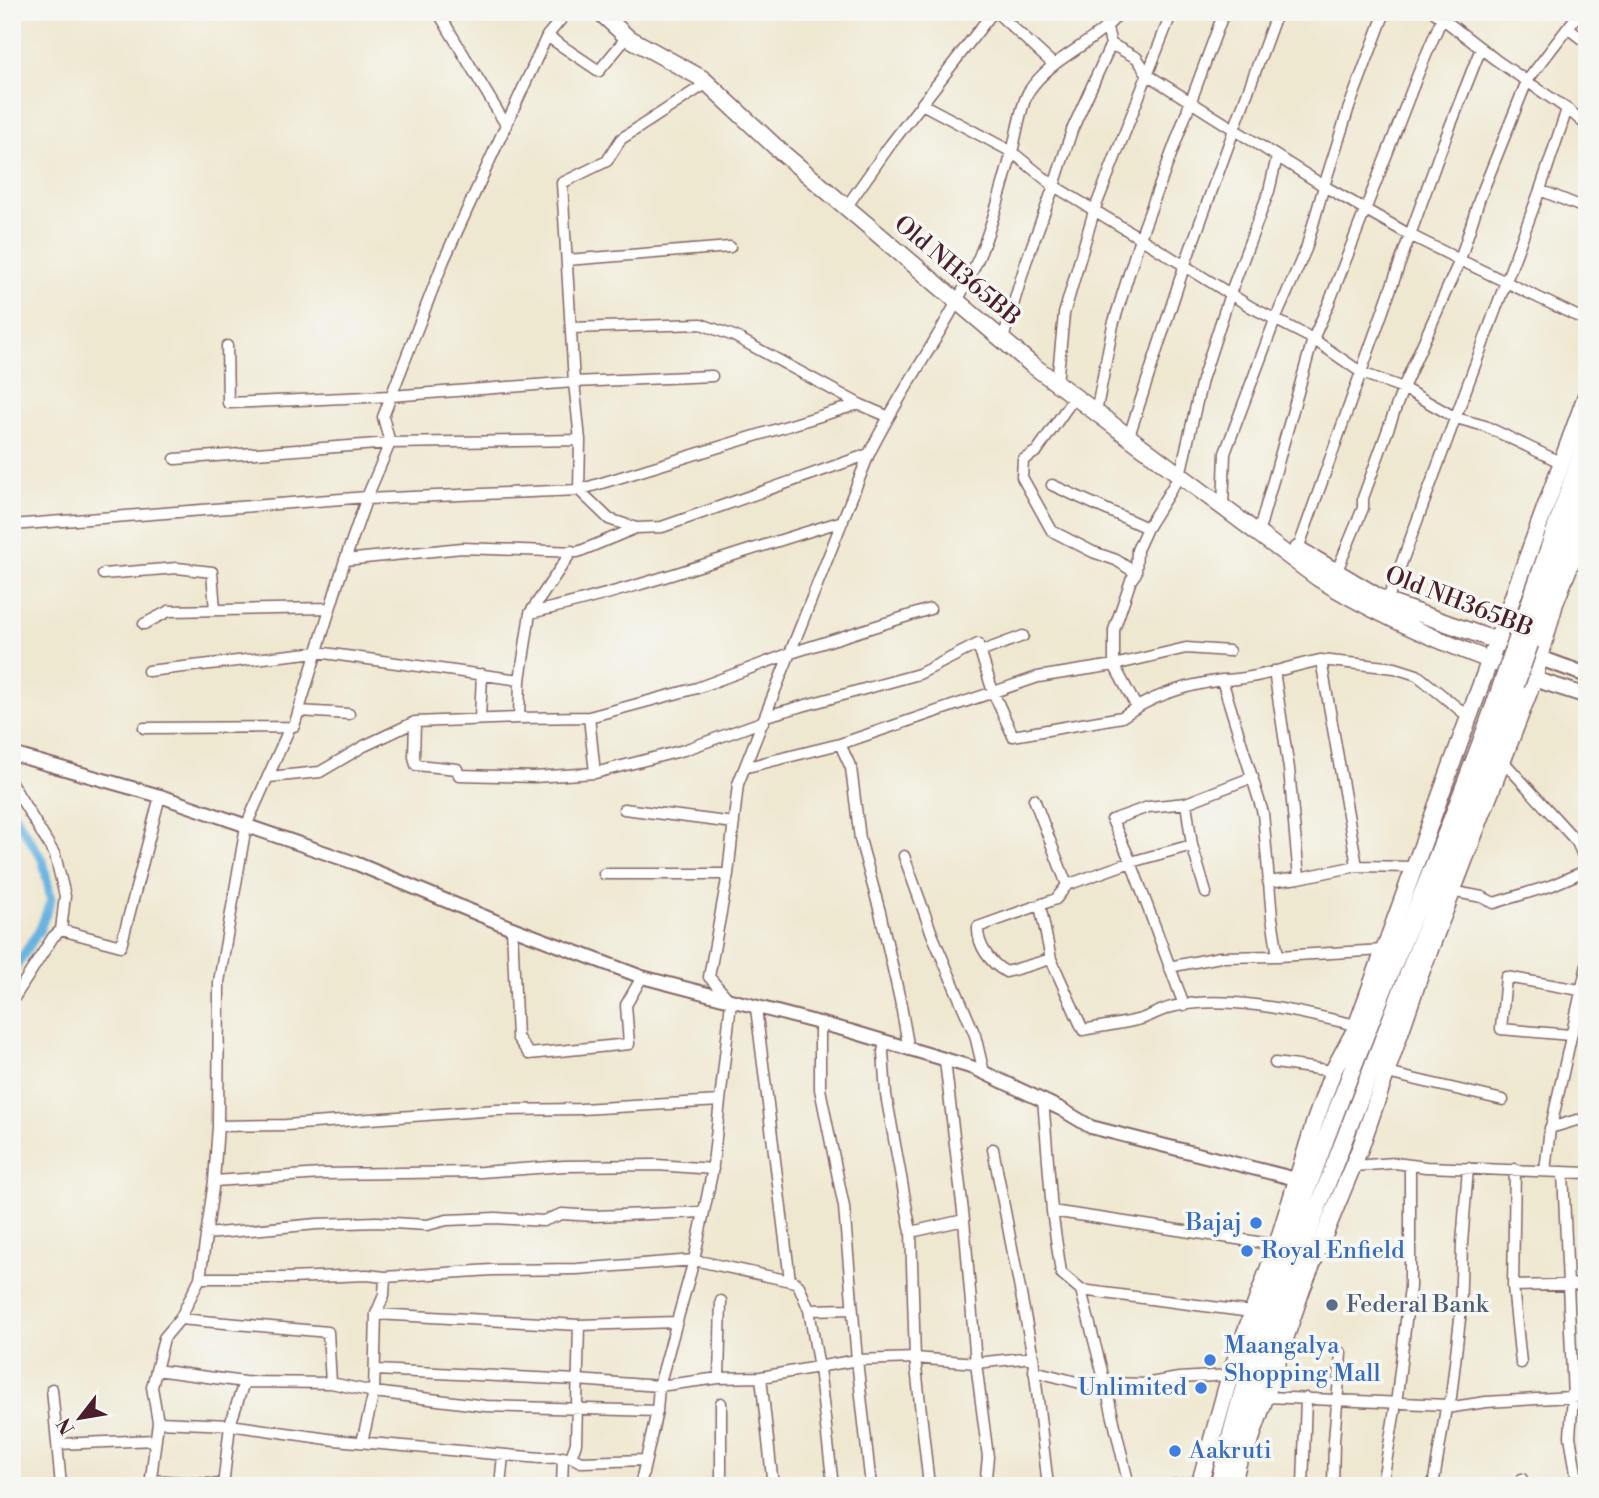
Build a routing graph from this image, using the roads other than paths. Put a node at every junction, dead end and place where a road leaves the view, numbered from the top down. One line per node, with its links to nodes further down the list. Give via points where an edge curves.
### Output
1 (438, 12): 26 (street)
2 (567, 12): 14 (street)
3 (600, 12): 15 (main road, Old NH365BB)
4 (994, 12): 19 (street); 24 (street)
5 (1120, 12): 12 (street)
6 (1172, 12): 20 (street)
7 (1224, 12): 23 (street)
8 (1277, 12): 28 (street)
9 (1385, 12): 32 (street)
10 (1580, 12): 13 (street)
11 (1438, 15): 18 (street); 35 (street)
12 (1107, 28): 17 (street); 19 (street)
13 (1569, 29): 16 (street); 21 (street)
14 (547, 36): 15 (street, via 600,71); 26 (street)
15 (627, 37): 22 (main road, Old NH365BB)
16 (1587, 43)
17 (1111, 44): 20 (street, via 1137,58); 31 (street, via 1072,130)
18 (1482, 48): 21 (street); 38 (street)
19 (1053, 64): 29 (street, via 1027,93)
20 (1148, 75): 23 (street); 37 (street)
21 (1527, 81): 25 (street); 42 (street)
22 (707, 83): 34 (main road, Old NH365BB, via 779,151); 41 (street, via 621,139 607,161 562,183)
23 (1192, 103): 28 (street); 39 (street)
24 (922, 104): 29 (street); 34 (street)
25 (1567, 109): 27 (street); 33 (street)
26 (506, 125): 59 (street, via 444,260)
27 (1587, 125)
28 (1235, 131): 30 (street); 43 (street)
29 (1012, 152): 31 (street); 46 (street, via 979,256)
30 (1277, 157): 32 (street); 45 (street)
31 (1054, 186): 37 (street); 51 (street)
32 (1324, 186): 35 (street); 47 (street, via 1306,249)
33 (1540, 190): 36 (street); 44 (street)
34 (847, 206): 46 (main road, Old NH365BB)
35 (1364, 209): 38 (street); 50 (street)
36 (1587, 209)
37 (1094, 211): 39 (street); 56 (street, via 1064,314)
38 (1410, 235): 42 (street); 53 (street)
39 (1140, 238): 43 (street); 62 (street, via 1113,325)
40 (730, 247): 41 (street)
41 (567, 260): 49 (street)
42 (1460, 260): 44 (street); 57 (street)
43 (1185, 264): 45 (street); 65 (street)
44 (1506, 283): 48 (street); 64 (street)
45 (1230, 294): 47 (street); 72 (street, via 1202,380)
46 (958, 301): 51 (main road, Old NH365BB); 63 (street)
47 (1275, 320): 50 (street); 77 (street, via 1225,453)
48 (1587, 321)
49 (571, 328): 55 (street); 61 (street, via 701,324 734,336)
50 (1313, 338): 53 (street); 84 (street)
51 (1003, 339): 56 (main road, Old NH365BB)
52 (227, 346): 59 (street, via 228,403)
53 (1362, 373): 57 (street); 87 (street)
54 (712, 376): 55 (street)
55 (574, 382): 59 (street); 67 (street)
56 (1057, 383): 60 (main road, Old NH365BB)
57 (1403, 388): 64 (street); 90 (street)
58 (1587, 393): 71 (main road)
59 (391, 396): 68 (street, via 383,417)
60 (1075, 396): 62 (main road, Old NH365BB); 89 (street, via 1037,451 1023,460 1022,477 1052,531)
61 (859, 404): 63 (street); 75 (street)
62 (1096, 413): 65 (main road, Old NH365BB)
63 (887, 416): 69 (street)
64 (1457, 418): 71 (street, via 1485,426); 92 (street)
65 (1129, 436): 72 (main road, Old NH365BB)
66 (1587, 438): 100 (main road)
67 (580, 440): 68 (street); 75 (street)
68 (390, 443): 70 (street); 76 (street)
69 (869, 454): 79 (street); 82 (street, via 662,527)
70 (174, 459)
71 (1562, 463): 99 (main road)
72 (1180, 475): 77 (main road, Old NH365BB); 83 (street)
73 (1587, 484): 100 (main road)
74 (1052, 485): 83 (street)
75 (579, 490): 76 (street); 78 (street)
76 (366, 498): 81 (street); 88 (street)
77 (1223, 507): 84 (main road, Old NH365BB)
78 (609, 519): 82 (street); 85 (street)
79 (843, 521): 96 (street, via 658,580); 104 (street)
80 (1587, 522): 105 (main road, via 1555,603)
81 (12, 525)
82 (636, 528): 85 (street)
83 (1147, 528): 89 (street, via 1137,550)
84 (1258, 534): 87 (main road, Old NH365BB)
85 (609, 540): 86 (street)
86 (572, 551): 88 (street, via 462,548); 96 (street)
87 (1295, 553): 90 (main road, Old NH365BB); 107 (main road, Old NH365BB, via 1318,578 1356,602)
88 (345, 560): 93 (street)
89 (1136, 573): 108 (street, via 1114,630)
90 (1336, 573): 92 (main road, Old NH365BB)
91 (103, 574): 95 (street, via 177,568 212,572)
92 (1388, 602): 99 (main road, Old NH365BB)
93 (330, 608): 95 (street); 102 (street)
94 (930, 609): 104 (street)
95 (215, 610): 97 (street, via 169,611)
96 (530, 613): 114 (street)
97 (144, 624)
98 (1023, 636): 103 (street)
99 (1496, 640): 105 (main road, Old NH365BB); 107 (main road)
100 (1524, 641): 187 (main road, bridge, via 1428,881)
101 (1229, 651): 108 (street, via 1186,648)
102 (317, 652): 109 (street); 111 (street); 119 (street)
103 (980, 652): 116 (street); 123 (street, via 978,643 919,674)
104 (791, 653): 121 (street, via 697,688); 123 (street)
105 (1540, 658): 112 (main road); 113 (main road)
106 (1321, 660): 110 (street); 124 (street, via 1395,668 1417,675); 148 (street)
107 (1489, 660): 113 (main road, Old NH365BB); 124 (main road)
108 (1114, 665): 116 (street, via 1038,677); 118 (street)
109 (148, 671)
110 (1274, 671): 115 (street, via 1243,680); 152 (street)
111 (482, 674): 114 (street); 125 (street)
112 (1587, 675)
113 (1534, 679): 117 (main road); 131 (main road)
114 (520, 680): 122 (street)
115 (1222, 680): 118 (street, via 1187,685); 135 (street)
116 (993, 692): 118 (street, via 1013,736 1122,717); 129 (street)
117 (1587, 696)
118 (1136, 706)
119 (299, 710): 120 (street); 128 (street)
120 (349, 714)
121 (589, 717): 122 (street); 133 (street)
122 (519, 718): 125 (street)
123 (765, 718): 132 (street); 133 (street, via 684,750)
124 (1470, 718): 149 (main road)
125 (480, 719): 126 (street)
126 (415, 722): 133 (street, via 416,765 457,769 459,775); 134 (street, via 320,772)
127 (144, 727): 128 (street)
128 (290, 727): 134 (street)
129 (840, 744): 132 (street); 175 (street, via 851,768 860,839)
130 (12, 754): 137 (street)
131 (1503, 761): 147 (street, via 1577,842); 155 (main road)
132 (747, 767): 141 (street, via 738,784)
133 (596, 773)
134 (269, 777): 142 (street)
135 (1253, 777): 139 (street); 153 (street, via 1263,813)
136 (12, 784): 159 (street, via 55,855 65,896)
137 (160, 796): 142 (street); 159 (street, via 121,946)
138 (1034, 799): 154 (street)
139 (1186, 803): 144 (street); 146 (street, via 1148,807 1112,820)
140 (624, 809): 141 (street)
141 (734, 823): 151 (street)
142 (246, 826): 158 (street, via 355,863); 185 (street, via 219,982)
143 (1587, 833): 147 (street)
144 (1192, 845): 146 (street); 156 (street)
145 (904, 856): 179 (street, via 975,1035)
146 (1131, 862): 154 (street); 164 (street)
147 (1585, 863): 155 (street, via 1550,886 1494,903)
148 (1357, 866): 149 (street); 152 (street)
149 (1413, 867): 160 (main road)
150 (604, 874): 151 (street)
151 (728, 874): 168 (street, via 709,977)
152 (1299, 878): 153 (street)
153 (1268, 882): 161 (street)
154 (1067, 885): 157 (street, via 1056,899)
155 (1451, 891): 180 (main road)
156 (1206, 892)
157 (1040, 905): 162 (street); 162 (street, via 978,927 977,937 993,962 1006,972)
158 (512, 928): 165 (street); 165 (street, via 517,1037 529,1054 629,1044 626,1005)
159 (61, 930): 167 (street)
160 (1384, 950): 161 (street); 172 (main road)
161 (1278, 956): 164 (street, via 1220,957)
162 (1051, 959): 169 (street, via 1083,1030)
163 (1587, 965): 166 (street)
164 (1169, 967): 169 (street)
165 (642, 977): 168 (street)
166 (1580, 989): 173 (street); 173 (street, via 1506,977 1501,1029)
167 (12, 1001)
168 (732, 1002): 170 (street); 183 (street)
169 (1184, 1005): 172 (street, via 1242,1004)
170 (756, 1008): 171 (street); 208 (street)
171 (820, 1024): 174 (street); 214 (street, via 820,1089 844,1207)
172 (1356, 1025): 178 (main road)
173 (1570, 1035): 186 (street)
174 (885, 1042): 175 (street); 202 (street, via 886,1095)
175 (909, 1050): 176 (street)
176 (945, 1061): 179 (street); 201 (street)
177 (1275, 1063): 178 (street)
178 (1334, 1071): 197 (main road)
179 (984, 1073): 181 (street)
180 (1387, 1073): 182 (street); 190 (main road)
181 (1043, 1100): 197 (street, via 1091,1127); 199 (street)
182 (1503, 1100)
183 (720, 1101): 185 (street); 192 (street)
184 (1587, 1121): 186 (street)
185 (218, 1126): 198 (street)
186 (1551, 1127): 194 (street)
187 (1338, 1131): 276 (main road, via 1276,1282 1235,1412); 277 (main road, via 1264,1365)
188 (993, 1149): 222 (street)
189 (1410, 1165): 190 (street); 191 (street); 247 (street, via 1410,1287)
190 (1353, 1166): 242 (main road, via 1302,1289)
191 (1468, 1168): 193 (street); 248 (street, via 1460,1318)
192 (713, 1169): 198 (street, via 564,1166); 200 (street)
193 (1515, 1169): 194 (street); 211 (street)
194 (1545, 1171): 195 (street)
195 (1563, 1172): 196 (street); 209 (street)
196 (1587, 1173)
197 (1296, 1179): 204 (main road)
198 (214, 1181): 203 (street)
199 (1052, 1210): 204 (street); 212 (street, via 1061,1273)
200 (704, 1212): 203 (street, via 562,1214 543,1221 447,1220 426,1225 317,1224); 205 (street)
201 (964, 1220): 202 (street); 225 (street)
202 (911, 1232): 223 (street)
203 (206, 1234): 207 (street)
204 (1277, 1244): 216 (main road)
205 (694, 1260): 206 (street); 208 (street); 219 (street)
206 (385, 1277): 207 (street); 217 (street)
207 (200, 1278): 218 (street)
208 (790, 1280): 215 (street, via 799,1286)
209 (1567, 1284): 210 (street); 211 (street); 243 (street)
210 (1587, 1284)
211 (1513, 1286): 226 (street)
212 (1081, 1290): 216 (street); 237 (street)
213 (720, 1301): 233 (street)
214 (851, 1309): 215 (street); 224 (street)
215 (809, 1310): 227 (street)
216 (1251, 1312): 231 (main road)
217 (376, 1314): 220 (street); 229 (street)
218 (180, 1319): 228 (street, via 164,1338); 236 (street, via 328,1332)
219 (677, 1322): 220 (street); 238 (street)
220 (579, 1325): 234 (street)
221 (1340, 1353): 245 (street)
222 (1033, 1357): 225 (street); 230 (street)
223 (915, 1359): 224 (street); 225 (street); 271 (street)
224 (857, 1360): 227 (street); 270 (street)
225 (976, 1363): 272 (street, via 988,1457)
226 (1521, 1363)
227 (819, 1368): 232 (street); 269 (street)
228 (156, 1370): 235 (street); 251 (street, via 152,1387)
229 (376, 1370): 234 (street); 240 (street)
230 (1034, 1371): 237 (street, via 1088,1385); 273 (street)
231 (1230, 1375): 237 (street); 260 (main road)
232 (761, 1377): 233 (street); 268 (street)
233 (719, 1378): 238 (street)
234 (577, 1380): 238 (street); 249 (street)
235 (244, 1382): 236 (street); 252 (street)
236 (331, 1383): 240 (street)
237 (1105, 1383): 274 (street)
238 (659, 1386): 250 (street)
239 (52, 1389): 255 (street)
240 (374, 1392): 249 (street, via 486,1406); 254 (street)
241 (1587, 1396): 243 (street)
242 (1267, 1397): 244 (street); 278 (main road)
243 (1573, 1397): 248 (street); 283 (street, via 1570,1436)
244 (1306, 1398): 245 (street); 279 (street)
245 (1336, 1401): 247 (street); 280 (street)
246 (720, 1403): 267 (street)
247 (1396, 1404): 248 (street); 281 (street)
248 (1446, 1407): 282 (street)
249 (578, 1409): 250 (street); 257 (street, via 576,1443)
250 (657, 1411): 258 (street)
251 (158, 1422): 252 (street); 253 (street)
252 (230, 1426): 254 (street); 261 (street)
253 (156, 1440): 255 (street); 259 (street)
254 (362, 1442): 256 (street)
255 (57, 1444): 262 (street)
256 (503, 1455): 257 (street); 264 (street)
257 (567, 1457): 258 (street, via 581,1462); 265 (street)
258 (646, 1460): 266 (street)
259 (150, 1483): 261 (street)
260 (1200, 1484): 275 (street)
261 (223, 1485): 263 (street)
262 (61, 1486)
263 (239, 1486)
264 (500, 1486)
265 (562, 1486)
266 (640, 1486)
267 (721, 1486)
268 (773, 1486)
269 (834, 1486)
270 (871, 1486)
271 (929, 1486)
272 (985, 1486)
273 (1048, 1486)
274 (1129, 1486)
275 (1166, 1486)
276 (1218, 1486)
277 (1232, 1486)
278 (1240, 1486)
279 (1303, 1486)
280 (1333, 1486)
281 (1382, 1486)
282 (1433, 1486)
283 (1578, 1486)

